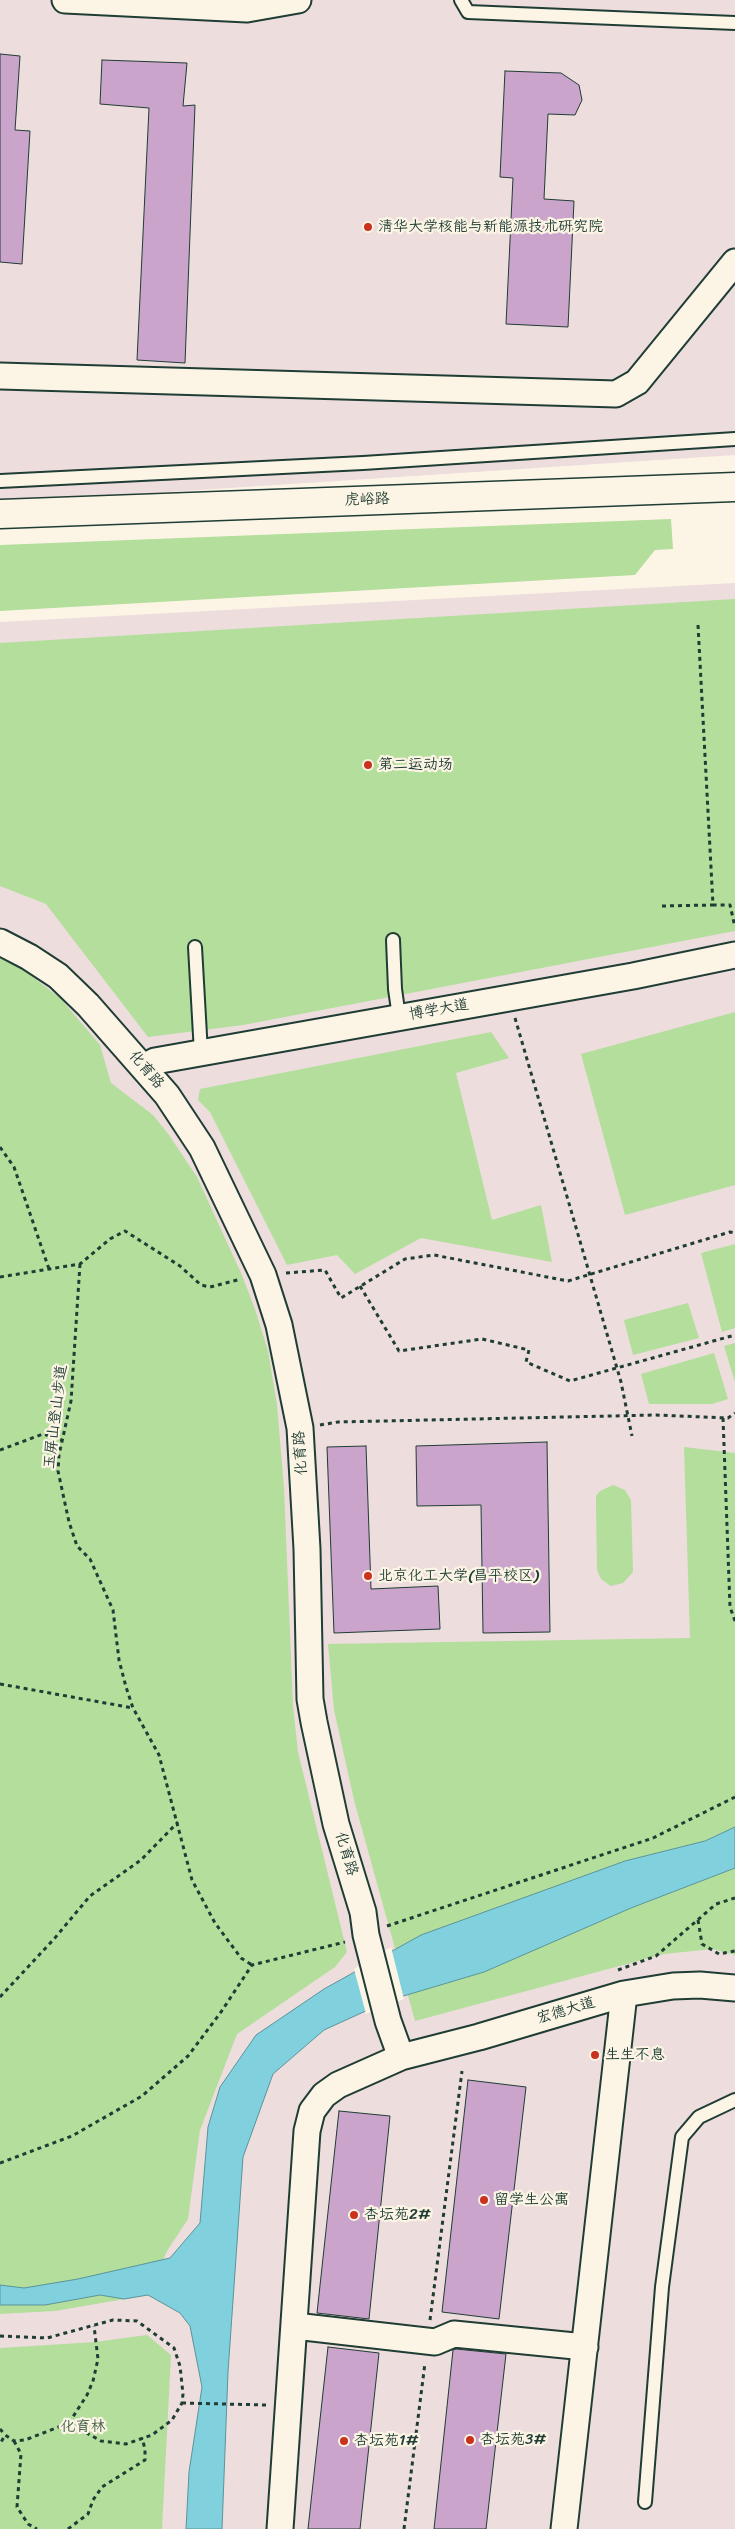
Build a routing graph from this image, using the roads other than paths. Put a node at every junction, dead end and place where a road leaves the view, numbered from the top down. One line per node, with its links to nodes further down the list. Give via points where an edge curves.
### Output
1 (65, 0): 2 (street, via 248,9)
2 (298, 0)
3 (461, 0): 4 (lane, via 468,12)
4 (735, 23)
5 (735, 262): 6 (street, via 637,382 616,394)
6 (0, 376)
7 (735, 439): 8 (lane, via 363,463)
8 (0, 481)
9 (735, 487): 10 (street, 虎峪路)
10 (0, 514)
11 (393, 940): 15 (lane)
12 (0, 942): 17 (street, 化育路, via 58,976)
13 (195, 947): 16 (lane)
14 (735, 955): 15 (street, 博学大道)
15 (399, 1017): 16 (street, 博学大道)
16 (201, 1053): 17 (street, 博学大道, via 155,1061)
17 (144, 1067): 20 (street, 化育路, via 202,1148 263,1276 279,1325 300,1428 308,1549 310,1699 336,1824 364,1912 361,1938)
18 (735, 1988): 19 (street, 宏德大道, via 673,1986)
19 (624, 1994): 20 (street, 宏德大道); 23 (street)
20 (401, 2057): 22 (street, 宏德大道, via 338,2085 324,2095 312,2111 306,2141)
21 (735, 2100): 24 (lane, via 699,2117 682,2137 662,2287)
22 (296, 2326): 23 (street, via 427,2342 454,2334); 25 (street, 宏德大道)
23 (584, 2347): 26 (street)
24 (645, 2502)
25 (280, 2529)
26 (564, 2529)

